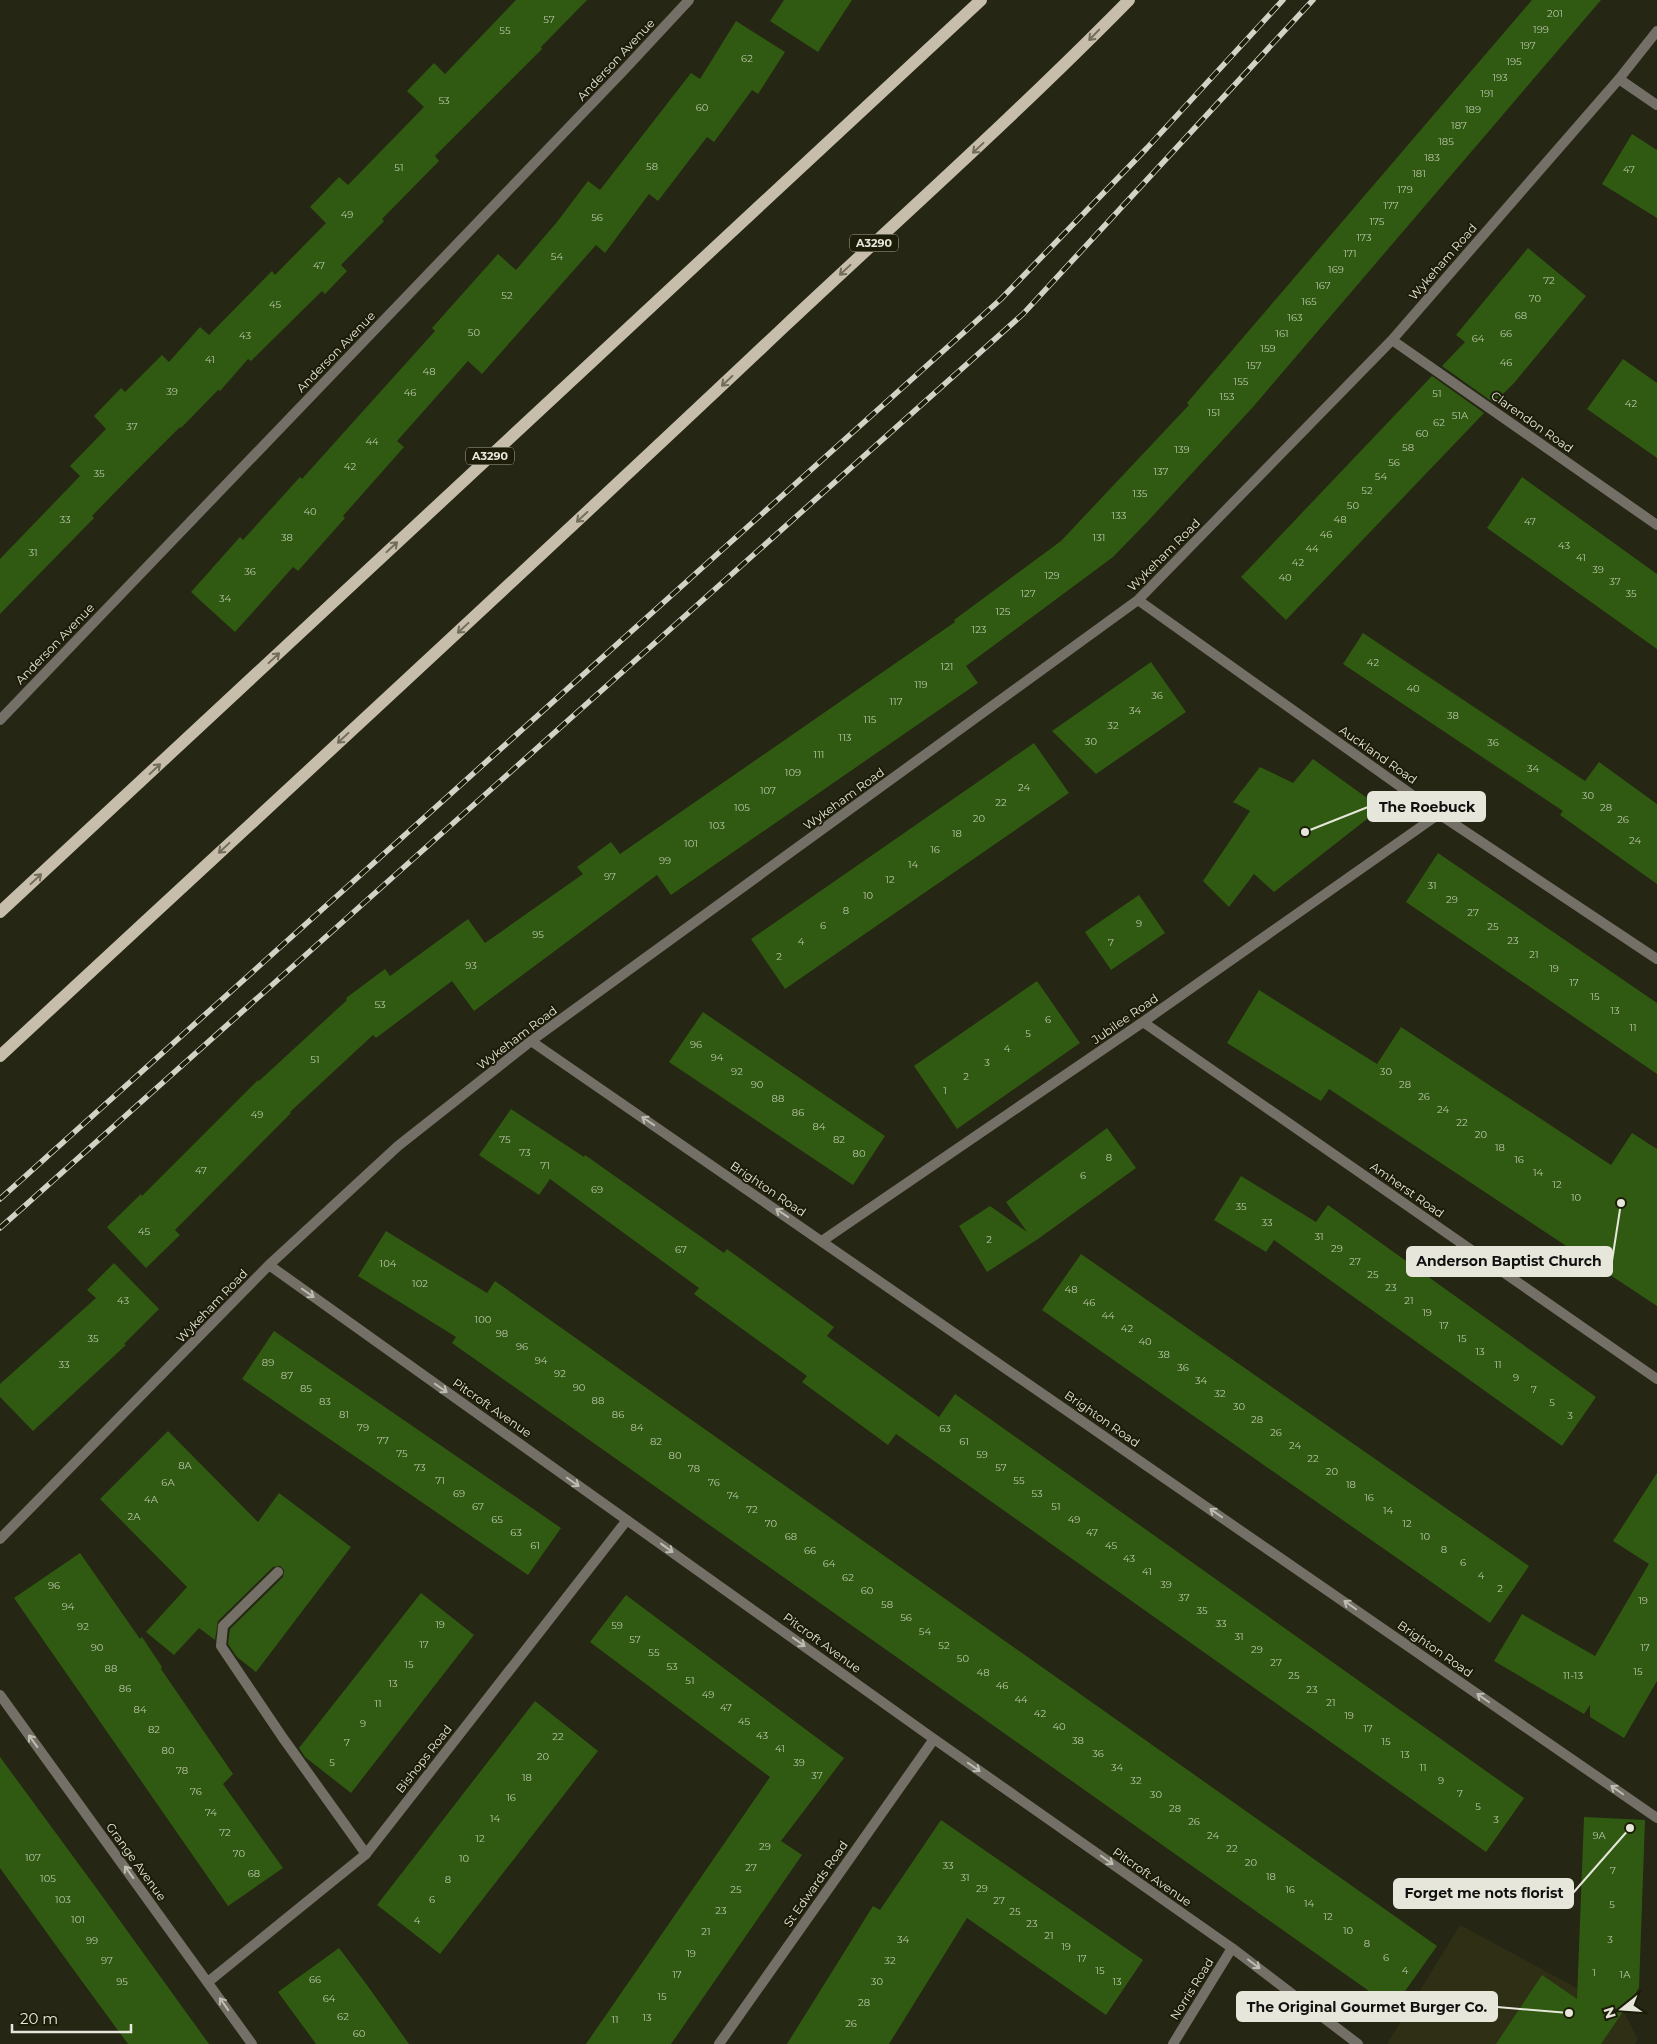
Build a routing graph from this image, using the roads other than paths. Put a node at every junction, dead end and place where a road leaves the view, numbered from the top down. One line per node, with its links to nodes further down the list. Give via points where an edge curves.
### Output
1 (689, 0): 10 (street, Anderson Avenue)
2 (981, 0): 12 (main road, A3290, one-way to 2)
3 (1129, 0): 16 (main road, A3290, one-way to 16, via 990,136 618,484)
4 (1657, 32): 5 (street, Wykeham Road)
5 (1619, 79): 6 (street); 7 (street, Wykeham Road)
6 (1657, 105)
7 (1392, 340): 8 (street, Clarendon Road); 9 (street, Wykeham Road)
8 (1657, 525)
9 (1138, 600): 11 (street, Auckland Road); 15 (street, Wykeham Road)
10 (0, 720)
11 (1439, 814): 13 (street, Auckland Road); 14 (street, Jubilee Road)
12 (0, 912)
13 (1657, 958)
14 (1143, 1022): 17 (street, Jubilee Road); 19 (street, Amherst Road)
15 (531, 1041): 17 (street, Brighton Road, one-way to 15); 18 (street, Wykeham Road, via 398,1146)
16 (0, 1056)
17 (822, 1241): 25 (street, Brighton Road, one-way to 17)
18 (269, 1265): 20 (street, Pitcroft Avenue, one-way to 20); 21 (street, Wykeham Road)
19 (1657, 1379)
20 (627, 1520): 24 (street, Pitcroft Avenue, one-way to 24); 26 (street, Bishops Road)
21 (0, 1539)
22 (278, 1572): 26 (street, via 224,1626 221,1646)
23 (0, 1695): 28 (street, Grange Avenue, one-way to 23)
24 (934, 1739): 27 (street, Pitcroft Avenue, one-way to 27); 30 (street, St Edwards Road)
25 (1657, 1818)
26 (366, 1854): 28 (street, Bishops Road)
27 (1232, 1948): 31 (street, Norris Road); 32 (street, Pitcroft Avenue, one-way to 32)
28 (208, 1982): 29 (street, Grange Avenue, one-way to 28)
29 (252, 2044)
30 (719, 2044)
31 (1173, 2044)
32 (1358, 2044)

